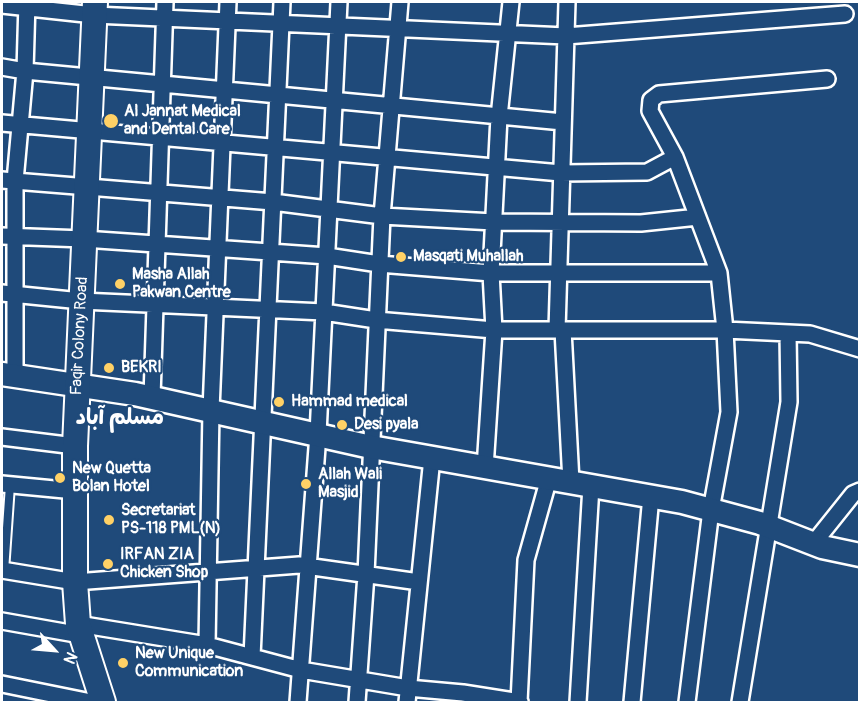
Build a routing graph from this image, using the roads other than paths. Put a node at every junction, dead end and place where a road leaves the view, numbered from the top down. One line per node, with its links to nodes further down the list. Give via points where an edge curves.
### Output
1 (165, 2): 12 (street)
2 (228, 2): 13 (street)
3 (282, 2): 14 (street)
4 (339, 2): 15 (street)
5 (400, 2): 16 (street)
6 (511, 2): 17 (street)
7 (567, 2): 18 (street)
8 (2, 5): 9 (street)
9 (27, 5): 10 (street); 20 (street)
10 (94, 8): 12 (street); 21 (main road, Faqir Colony Road)
11 (845, 14): 18 (street)
12 (165, 18): 13 (street); 23 (street)
13 (227, 21): 14 (street); 24 (street)
14 (281, 23): 15 (street); 25 (street)
15 (338, 26): 16 (street); 26 (street)
16 (399, 28): 17 (street); 27 (street)
17 (509, 33): 18 (street); 28 (street)
18 (566, 36): 29 (street)
19 (2, 66): 20 (street)
20 (25, 71): 21 (street); 31 (street)
21 (92, 76): 23 (street); 32 (main road, Faqir Colony Road)
22 (827, 80): 38 (street, via 655,96 650,111)
23 (162, 83): 24 (street); 33 (street)
24 (224, 89): 25 (street); 34 (street)
25 (277, 94): 26 (street); 35 (street)
26 (334, 100): 27 (street); 36 (street)
27 (393, 106): 28 (street); 37 (street)
28 (499, 117): 29 (street); 39 (street)
29 (563, 122): 40 (street)
30 (2, 123): 31 (street)
31 (18, 125): 32 (street); 41 (street)
32 (90, 129): 33 (street); 42 (main road, Faqir Colony Road)
33 (161, 135): 34 (street); 43 (street)
34 (222, 141): 35 (street); 44 (street)
35 (275, 146): 36 (street); 45 (street)
36 (332, 151): 37 (street); 46 (street)
37 (386, 156): 39 (street); 47 (street)
38 (675, 157): 40 (street, via 647,172); 48 (street)
39 (496, 168): 40 (street); 49 (street)
40 (561, 172): 50 (street)
41 (8, 181): 42 (street); 51 (street)
42 (87, 189): 43 (street); 52 (main road, Faqir Colony Road)
43 (159, 194): 44 (street); 53 (street)
44 (220, 198): 45 (street); 54 (street)
45 (273, 202): 46 (street); 55 (street)
46 (328, 209): 47 (street); 56 (street)
47 (381, 216): 49 (street); 57 (street)
48 (698, 217): 50 (street, via 641,223); 60 (street)
49 (494, 222): 50 (street); 58 (street)
50 (560, 223): 59 (street)
51 (9, 237): 52 (street); 61 (street)
52 (84, 239): 53 (street); 62 (main road, Faqir Colony Road)
53 (157, 244): 54 (street); 63 (street)
54 (218, 248): 55 (street); 64 (street)
55 (270, 252): 56 (street); 65 (street)
56 (327, 256): 57 (street); 66 (street)
57 (379, 264): 58 (street); 67 (street)
58 (491, 273): 59 (street); 68 (street)
59 (558, 273): 60 (street); 69 (street)
60 (719, 273): 70 (street)
61 (8, 294): 62 (street); 73 (street)
62 (81, 301): 63 (street); 74 (main road, Faqir Colony Road)
63 (155, 304): 64 (street); 75 (street)
64 (216, 307): 65 (street); 76 (street)
65 (267, 309): 66 (street); 77 (street)
66 (324, 312): 67 (street); 78 (street)
67 (376, 320): 68 (street); 81 (street)
68 (494, 330): 69 (street); 83 (street)
69 (560, 330): 70 (street); 84 (street)
70 (725, 330): 71 (street); 89 (street, via 729,412)
71 (788, 333): 72 (street, via 810,334); 90 (street, via 789,402)
72 (860, 350)
73 (8, 375): 74 (main road)
74 (78, 385): 75 (main road); 80 (main road, Faqir Colony Road)
75 (152, 397): 76 (main road)
76 (211, 410): 77 (main road); 96 (street)
77 (262, 421): 78 (main road); 94 (street)
78 (318, 434): 81 (main road); 93 (street)
79 (2, 437): 80 (street)
80 (75, 446): 86 (main road, Faqir Colony Road)
81 (371, 447): 82 (main road); 97 (street)
82 (432, 458): 83 (main road); 99 (street)
83 (485, 468): 84 (main road)
84 (570, 482): 88 (main road); 112 (street, via 526,560); 113 (street)
85 (5, 484): 86 (street); 95 (lane)
86 (75, 490): 98 (main road, Faqir Colony Road)
87 (860, 491): 91 (street)
88 (651, 496): 89 (main road); 114 (street)
89 (711, 510): 90 (main road); 115 (street)
90 (771, 528): 91 (main road); 116 (street)
91 (813, 544): 92 (main road)
92 (860, 555)
93 (308, 566): 94 (street); 97 (street); 104 (street)
94 (256, 568): 96 (street); 103 (street)
95 (3, 571): 98 (street)
96 (208, 572): 98 (street); 102 (street)
97 (366, 574): 99 (street); 105 (street)
98 (75, 582): 101 (main road, Faqir Colony Road)
99 (419, 582): 107 (street)
100 (2, 621): 101 (street)
101 (80, 630): 102 (street); 109 (main road, Faqir Colony Road)
102 (207, 645): 103 (street)
103 (252, 657): 104 (street)
104 (301, 670): 105 (street); 110 (street)
105 (359, 680): 107 (street); 111 (street)
106 (2, 684): 109 (street)
107 (407, 695): 108 (street)
108 (462, 698): 112 (street)
109 (96, 699)
110 (298, 702)
111 (357, 702)
112 (519, 702)
113 (578, 702)
114 (632, 702)
115 (687, 702)
116 (740, 702)

